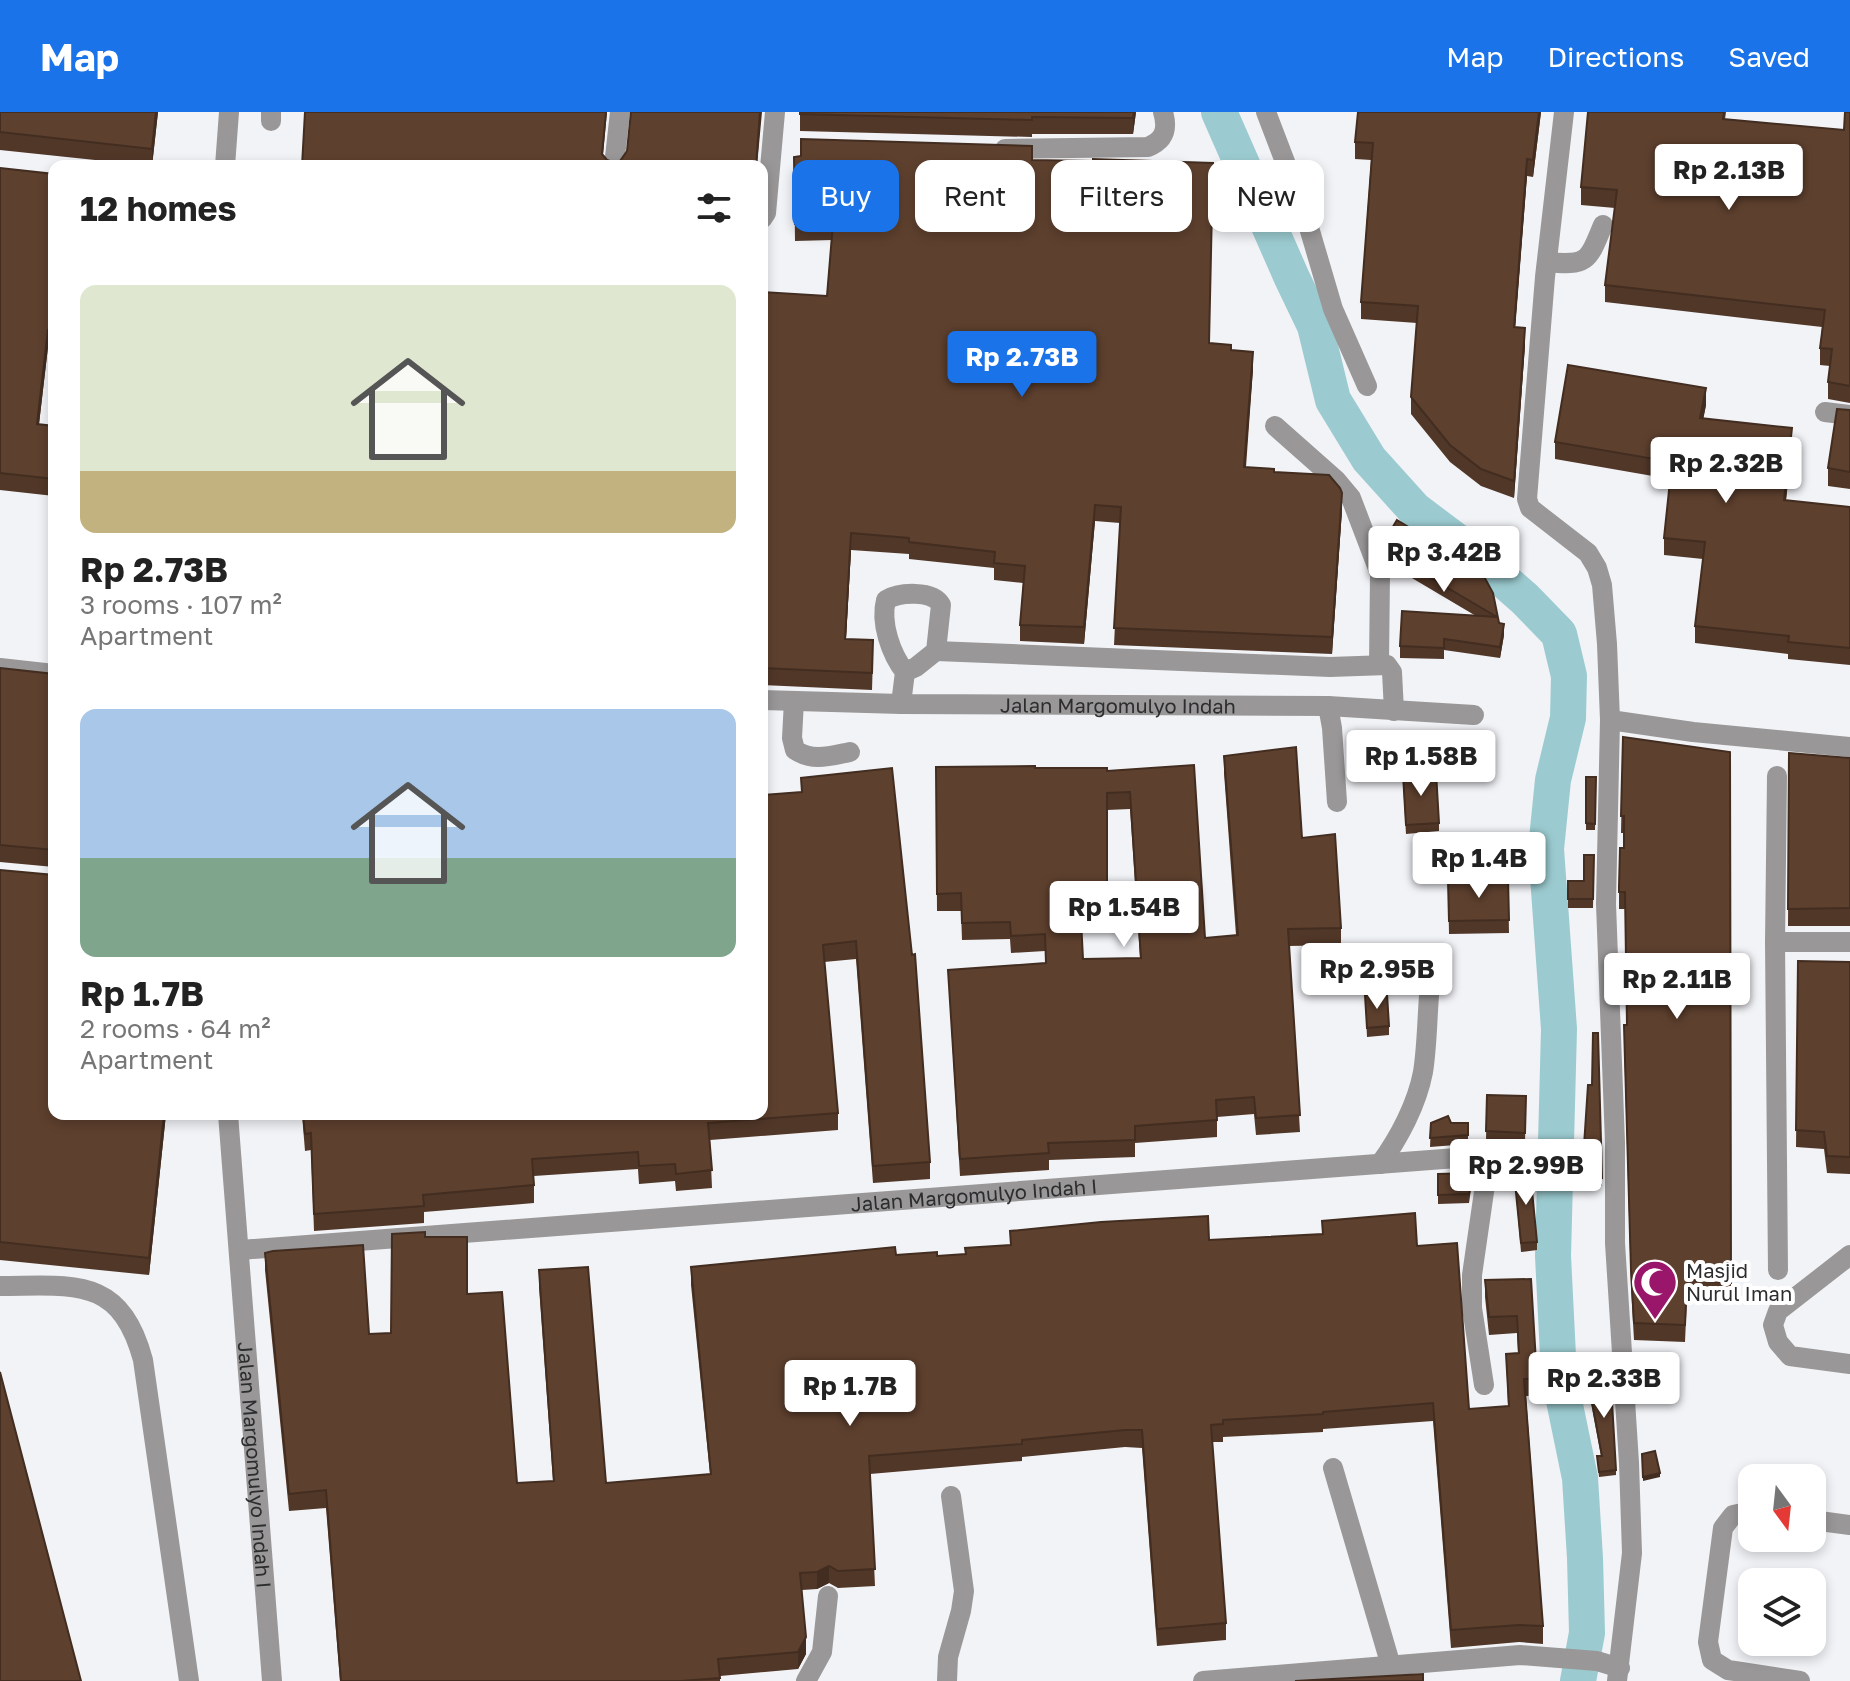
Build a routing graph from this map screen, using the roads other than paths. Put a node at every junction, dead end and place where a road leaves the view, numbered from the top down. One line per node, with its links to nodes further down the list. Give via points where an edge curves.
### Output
1 (229, 112): 8 (street)
2 (620, 112): 9 (street)
3 (775, 112): 10 (street)
4 (1163, 112): 7 (street, via 1165,133 1148,147)
5 (1266, 112): 13 (street, via 1305,214 1333,309)
6 (1564, 112): 12 (street)
7 (988, 149)
8 (225, 160)
9 (615, 160)
10 (768, 191)
11 (1603, 225): 12 (street, via 1585,260 1575,265)
12 (1547, 262): 28 (street, via 1527,499 1530,508 1588,553 1597,568)
13 (1367, 386)
14 (1825, 412): 15 (street)
15 (1850, 415)
16 (1275, 426): 18 (street, via 1351,498 1380,574)
17 (936, 651): 18 (street); 20 (street); 20 (street, via 938,599 889,598 884,607 887,629)
18 (1379, 665): 26 (street, via 1391,667)
19 (0, 668): 21 (street)
20 (905, 672): 24 (street)
21 (48, 673)
22 (768, 700): 23 (street, Jalan Margomulyo Indah)
23 (794, 701): 24 (street, Jalan Margomulyo Indah); 30 (street, via 795,750 806,758)
24 (901, 704): 25 (street, Jalan Margomulyo Indah)
25 (1328, 706): 26 (street, Jalan Margomulyo Indah); 32 (street)
26 (1394, 711): 27 (street, Jalan Margomulyo Indah)
27 (1474, 715)
28 (1610, 720): 29 (street); 51 (street, via 1606,904 1615,1243 1632,1553)
29 (1850, 747)
30 (850, 752)
31 (1777, 776): 33 (street)
32 (1337, 802)
33 (1775, 942): 34 (street); 40 (street)
34 (1850, 942)
35 (1429, 996): 37 (street, via 1418,1092)
36 (229, 1120): 38 (street, Jalan Margomulyo Indah I)
37 (1380, 1164): 38 (street, Jalan Margomulyo Indah I); 43 (street, Jalan Margomulyo Indah I, via 1470,1157 1479,1159 1485,1169 1472,1275)
38 (240, 1250): 53 (street, Jalan Margomulyo Indah I)
39 (1850, 1255): 42 (street, via 1778,1311 1773,1325 1790,1356)
40 (1778, 1270)
41 (0, 1286): 52 (street, via 76,1286 103,1296 136,1333)
42 (1850, 1364)
43 (1484, 1385)
44 (1333, 1468): 50 (street)
45 (951, 1496): 55 (street, via 964,1591)
46 (1738, 1514): 57 (street, via 1723,1528 1708,1642 1712,1660 1728,1670)
47 (1826, 1522): 48 (street)
48 (1850, 1525)
49 (828, 1596): 54 (street, via 822,1652)
50 (1391, 1666): 51 (street, via 1549,1656 1597,1661); 56 (street)
51 (1619, 1674)
52 (189, 1681)
53 (272, 1681)
54 (806, 1681)
55 (947, 1681)
56 (1203, 1681)
57 (1800, 1681)

